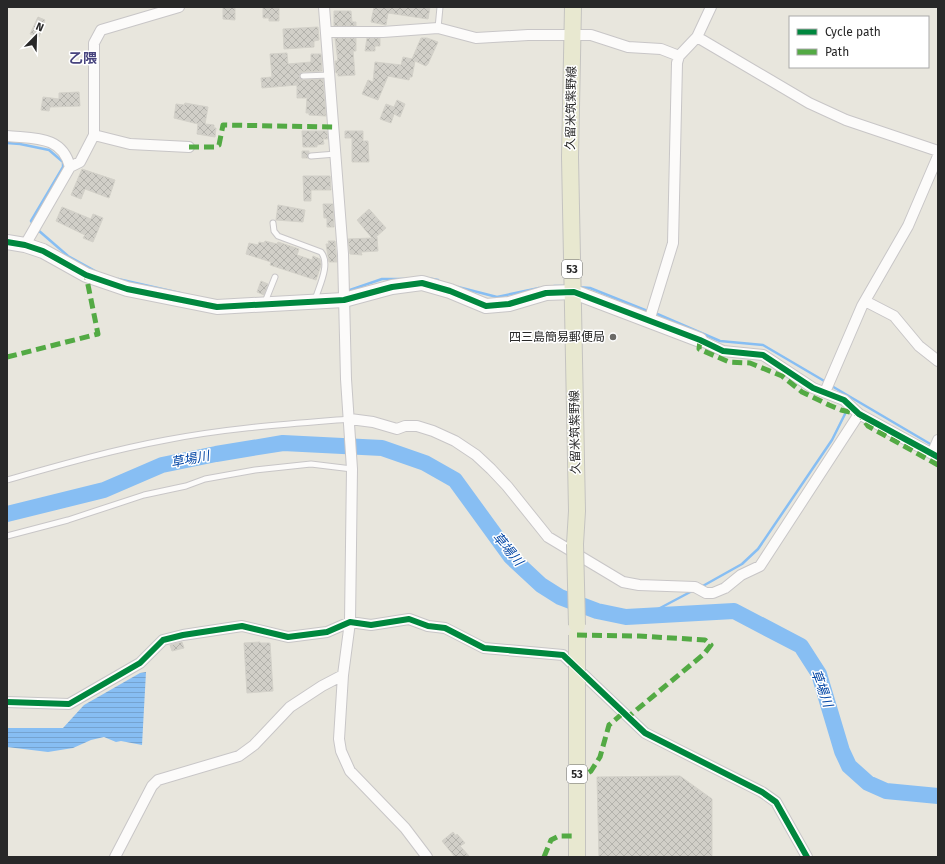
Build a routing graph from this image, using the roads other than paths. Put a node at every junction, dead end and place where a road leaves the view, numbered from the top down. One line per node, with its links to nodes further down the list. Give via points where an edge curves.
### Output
1 (179, 7): 13 (street, via 101,30 96,36)
2 (324, 7): 7 (street)
3 (440, 7): 6 (lane)
4 (573, 7): 8 (main road, 久留米筑紫野線 / 53)
5 (711, 7): 9 (street)
6 (438, 28): 7 (street, via 383,32); 8 (street, via 476,38)
7 (327, 32): 11 (street)
8 (573, 34): 10 (street, via 591,35 628,47 661,49); 25 (main road, 久留米筑紫野線 / 53, via 570,156)
9 (697, 37): 10 (street); 16 (street, via 809,103 846,120)
10 (679, 56): 30 (street, via 673,243)
11 (330, 75): 12 (lane); 17 (street)
12 (303, 76)
13 (94, 135): 15 (street, via 130,144); 20 (street, via 80,162)
14 (7, 136): 20 (street, via 50,141 68,159)
15 (189, 147)
16 (938, 151)
17 (336, 154): 18 (lane); 26 (street)
18 (312, 156)
19 (938, 156): 27 (street, via 908,226)
20 (70, 167): 23 (street)
21 (273, 223): 28 (lane, via 278,236 321,252 324,256 326,263)
22 (7, 242): 23 (street)
23 (25, 245): 29 (street, via 57,257 86,275 128,289 217,307)
24 (274, 277): 29 (lane)
25 (574, 292): 26 (street, via 546,293 509,304 486,306 422,283 392,287); 30 (street); 46 (main road, 久留米筑紫野線 / 53, bridge, via 577,511)
26 (344, 300): 28 (street); 35 (street)
27 (865, 301): 32 (street, via 894,316 919,346); 33 (street)
28 (314, 303): 29 (street)
29 (264, 306)
30 (649, 321): 31 (street)
31 (700, 340): 33 (street, via 722,351 763,355 814,388)
32 (936, 356)
33 (825, 392): 34 (street, via 844,400)
34 (859, 414): 35 (street, via 760,566 741,575 726,588 713,593 706,593 695,587 623,582 548,537 491,469 455,441 417,426 397,429 373,422); 37 (street)
35 (350, 421): 38 (street); 39 (lane, via 271,424 167,440 86,457)
36 (938, 440): 37 (street)
37 (935, 456)
38 (352, 467): 40 (lane, via 311,464 205,479); 41 (street)
39 (7, 480)
40 (7, 536)
41 (350, 622): 42 (street); 43 (street, via 327,632 288,637 242,626 183,635 163,640 140,663 69,704); 47 (street, via 371,625 409,619 428,626 445,628 484,648 563,655 645,733 762,792 776,802)
42 (343, 675): 44 (street, via 290,707 254,746 239,756 158,780 152,786); 45 (street, via 339,739 341,751 350,771 406,828)
43 (7, 702)
44 (115, 857)
45 (427, 857)
46 (576, 857)
47 (807, 857)

